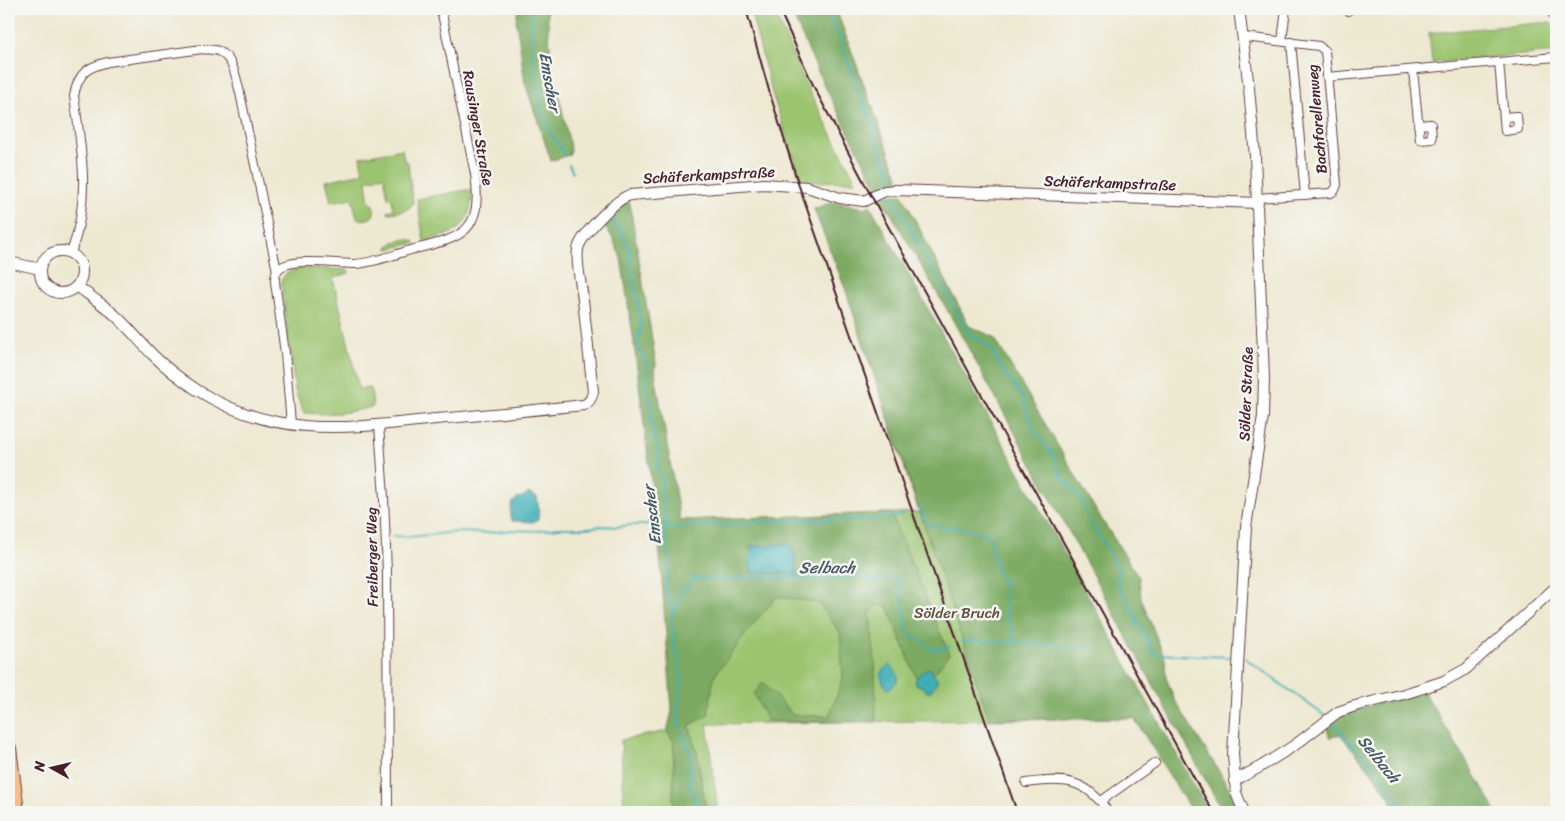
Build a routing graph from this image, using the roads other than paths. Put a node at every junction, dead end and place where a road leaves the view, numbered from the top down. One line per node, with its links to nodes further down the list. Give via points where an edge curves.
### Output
1 (441, 9): 20 (street, Rausinger Straße, via 476,179 476,207 469,225 452,240 372,261 355,264 296,263)
2 (1239, 9): 6 (street, Sölder Straße)
3 (1286, 9): 7 (street)
4 (1550, 9): 5 (street)
5 (1556, 20)
6 (1244, 37): 7 (street, Bachforellenweg); 16 (street, Sölder Straße)
7 (1282, 41): 8 (street, Bachforellenweg)
8 (1291, 42): 12 (street, Bachforellenweg, via 1323,48); 15 (street, Bachforellenweg)
9 (1556, 57): 10 (street)
10 (1499, 62): 11 (street); 13 (street)
11 (1413, 70): 12 (street); 14 (street)
12 (1327, 77): 15 (street, Bachforellenweg, via 1337,185 1331,192)
13 (1504, 117)
14 (1418, 125)
15 (1305, 195): 16 (street, Bachforellenweg)
16 (1257, 201): 23 (street, Schäferkampstraße, via 896,190 885,191 864,201 840,198 807,187 764,184 630,195 610,208 578,250 593,391 589,402); 27 (street, Sölder Straße, via 1263,416 1246,527)
17 (71, 254): 19 (street, via 64,251 51,254); 20 (street, via 82,211 84,184 74,96 81,76 94,65 108,62 202,49 216,50 228,57 233,67); 21 (street, via 82,270)
18 (9, 262): 19 (street)
19 (40, 269): 21 (street, via 42,282 52,292 66,293)
20 (277, 271): 22 (street, via 274,282)
21 (77, 286): 22 (street, via 115,315 153,355 197,390 245,412)
22 (291, 424): 23 (street, via 329,428)
23 (379, 425): 31 (street, Freiberger Weg, via 386,543)
24 (1556, 587): 27 (street, via 1466,669 1444,681 1338,712 1295,745)
25 (9, 748): 30 (highway)
26 (1155, 763): 29 (street)
27 (1234, 781): 33 (street, Sölder Straße)
28 (1026, 783): 29 (street, via 1069,782 1086,788)
29 (1101, 801): 32 (street)
30 (17, 812)
31 (388, 812)
32 (1108, 812)
33 (1244, 812)

